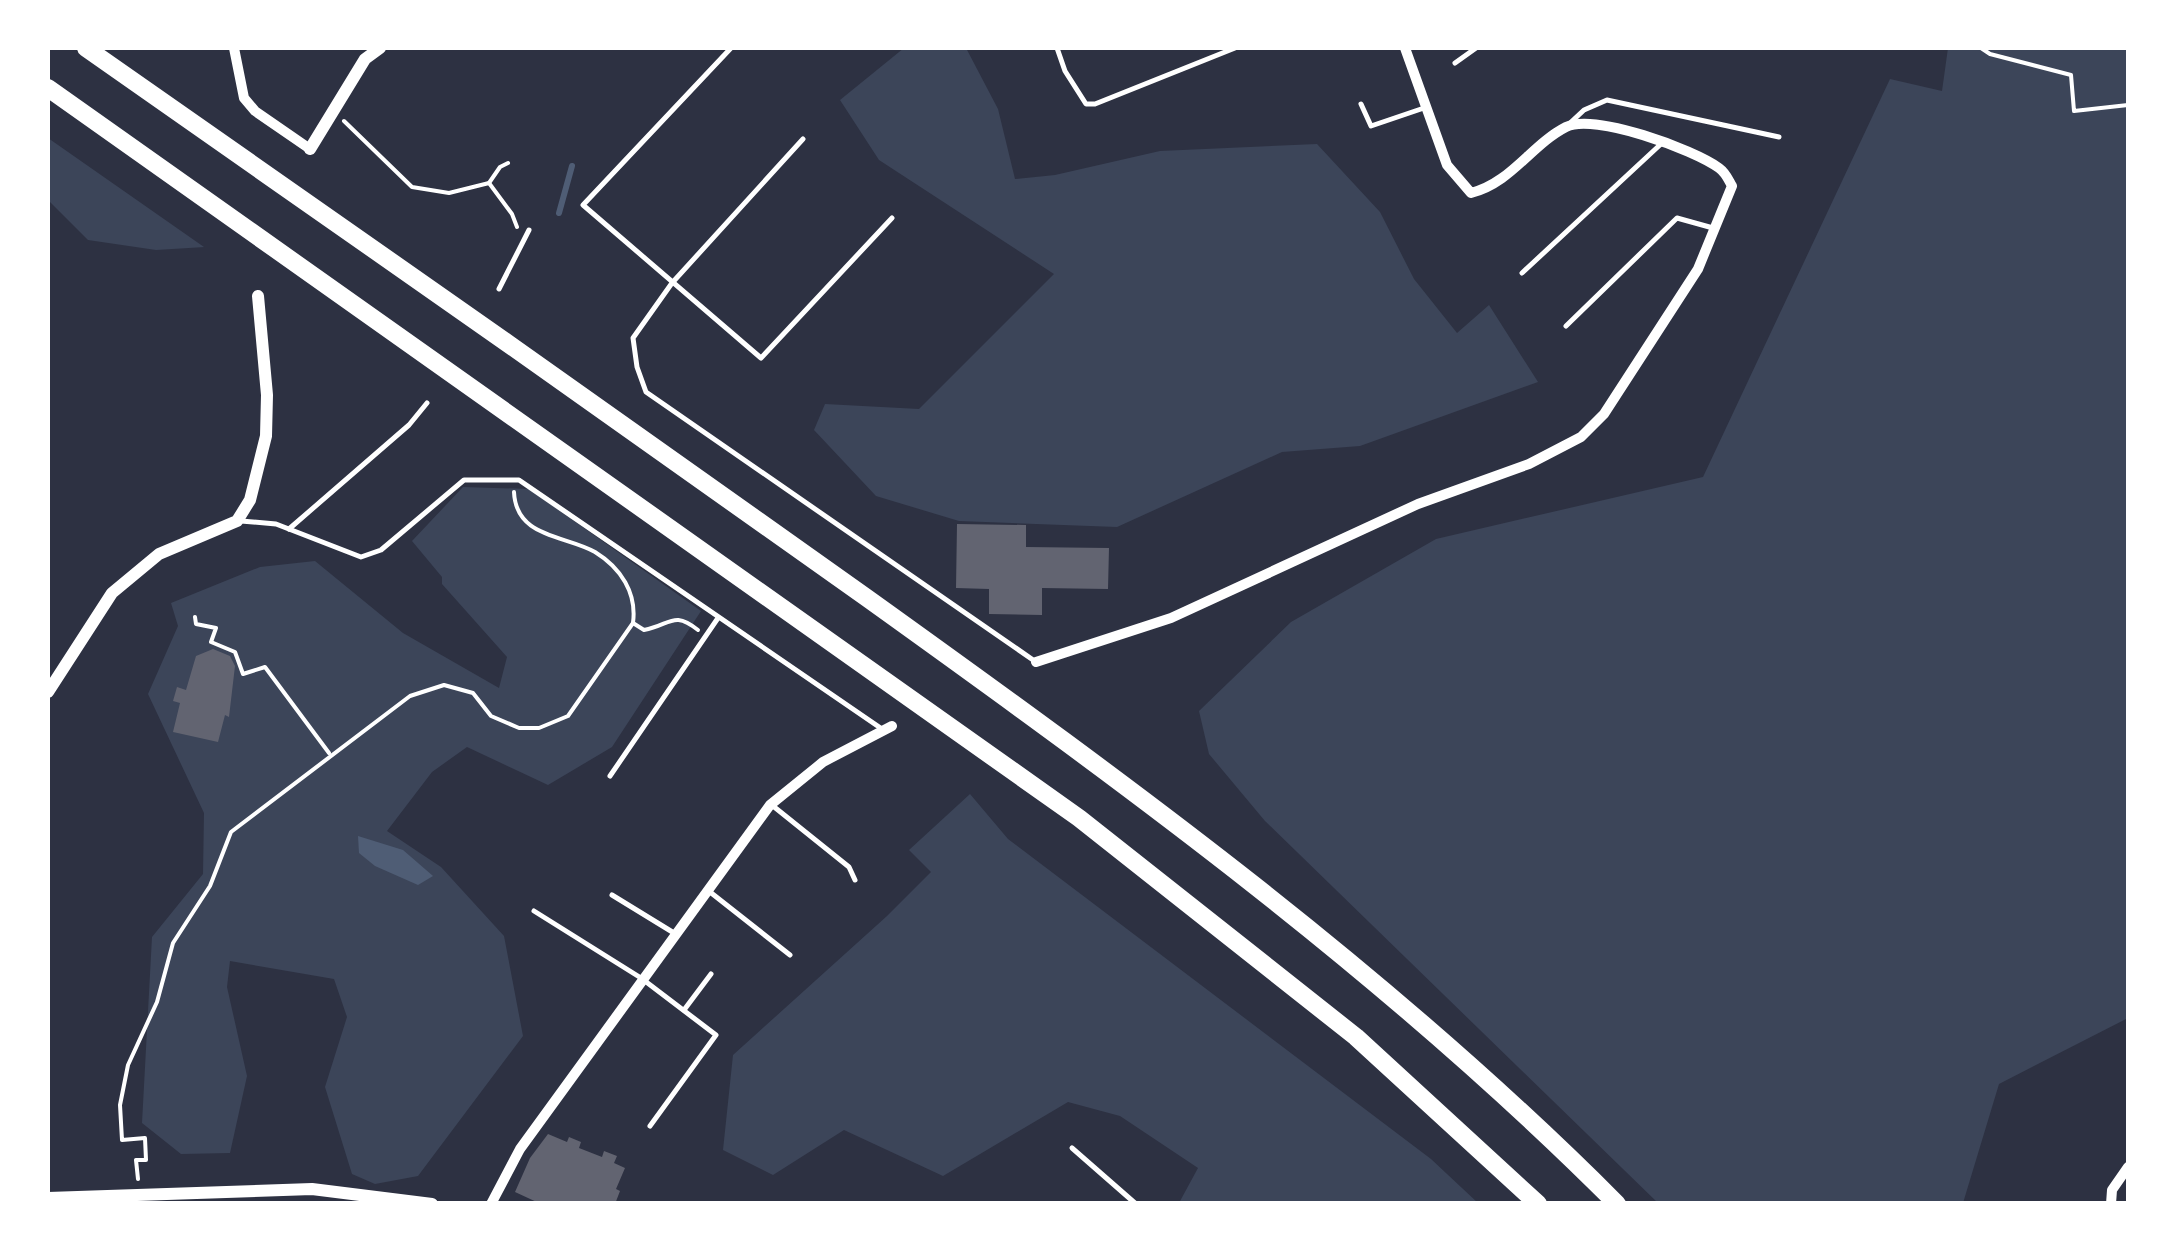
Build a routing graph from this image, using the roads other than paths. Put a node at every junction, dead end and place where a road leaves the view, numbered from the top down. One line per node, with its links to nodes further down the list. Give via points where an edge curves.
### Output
1 (86, 48): 52 (highway, via 1108,770 1396,997)
2 (234, 48): 17 (street, via 244,98)
3 (380, 48): 17 (street, via 366,59)
4 (731, 48): 22 (lane, via 583,204)
5 (1057, 48): 6 (lane, via 1078,95 1095,104)
6 (1235, 48)
7 (1405, 48): 12 (street)
8 (1476, 48): 9 (lane)
9 (1455, 63)
10 (48, 88): 51 (highway, via 1079,818 1356,1038)
11 (1361, 104): 12 (lane, via 1371,126)
12 (1426, 107): 13 (street, via 1448,165 1472,193 1491,188)
13 (1566, 126): 14 (lane, via 1608,100); 16 (street, via 1590,122)
14 (1779, 137)
15 (803, 139): 22 (lane)
16 (1662, 143): 19 (street, via 1724,171 1732,186); 21 (lane)
17 (310, 149)
18 (892, 218): 22 (lane, via 761,358)
19 (1715, 228): 25 (lane, via 1678,218); 30 (street, via 1698,269 1604,414 1581,437 1171,618)
20 (529, 230): 23 (lane)
21 (1522, 273)
22 (672, 283): 30 (lane, via 634,338 646,392)
23 (499, 290)
24 (258, 296): 27 (street, via 266,436 250,500)
25 (1566, 326)
26 (427, 403): 28 (lane)
27 (237, 521): 28 (lane); 31 (street, via 158,554 112,594)
28 (289, 530): 29 (lane, via 361,558 381,550 464,480 519,480)
29 (718, 618): 32 (lane); 33 (lane)
30 (1036, 662)
31 (48, 692)
32 (887, 728): 34 (street, via 822,762)
33 (610, 776)
34 (770, 804): 35 (lane, via 849,866); 36 (street)
35 (854, 880)
36 (706, 889): 39 (street); 40 (lane)
37 (612, 896): 39 (lane)
38 (534, 911): 42 (lane)
39 (675, 933): 42 (street)
40 (790, 955)
41 (712, 974): 43 (lane)
42 (641, 978): 43 (lane); 49 (street, via 520,1149)
43 (684, 1010): 44 (lane, via 716,1035)
44 (650, 1126)
45 (1072, 1148): 50 (lane)
46 (2128, 1168): 53 (street)
47 (48, 1198): 48 (street, via 312,1190)
48 (432, 1204)
49 (491, 1204)
50 (1136, 1204)
51 (1538, 1204)
52 (1617, 1204)
53 (2110, 1204)

